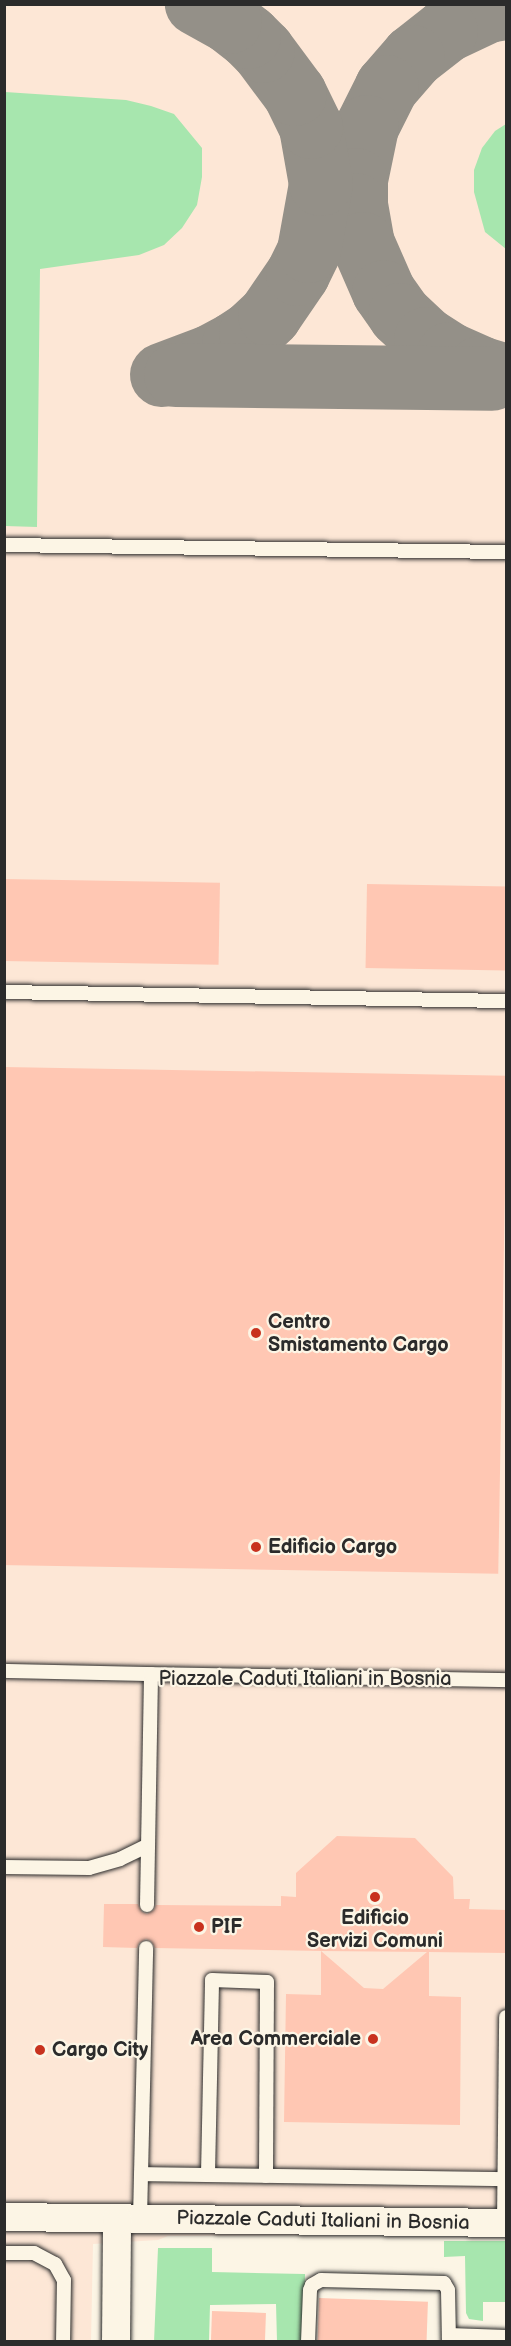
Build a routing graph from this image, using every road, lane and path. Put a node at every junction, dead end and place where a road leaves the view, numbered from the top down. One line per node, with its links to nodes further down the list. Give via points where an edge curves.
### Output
1 (4, 545): 2 (lane)
2 (507, 552)
3 (4, 992): 4 (lane)
4 (507, 1000)
5 (4, 1671): 6 (lane)
6 (151, 1674): 7 (lane, Piazzale Caduti Italiani in Bosnia); 8 (lane, Piazzale Caduti Italiani in Bosnia)
7 (507, 1680)
8 (147, 1846): 9 (lane, via 89,1868); 10 (lane, Piazzale Caduti Italiani in Bosnia)
9 (4, 1868)
10 (147, 1905)
11 (146, 1948): 13 (lane)
12 (507, 2017): 16 (lane)
13 (141, 2174): 14 (lane); 18 (lane)
14 (208, 2174): 15 (lane); 15 (lane, via 212,1980 267,1982)
15 (266, 2176): 16 (lane)
16 (504, 2179): 19 (lane)
17 (4, 2217): 18 (street, Piazzale Caduti Italiani in Bosnia)
18 (128, 2219): 19 (street, Piazzale Caduti Italiani in Bosnia); 24 (street)
19 (505, 2223)
20 (4, 2253): 23 (lane, via 33,2253 55,2264 64,2280)
21 (507, 2337): 22 (lane)
22 (449, 2338): 25 (lane, via 448,2290 444,2283 321,2280 310,2290)
23 (63, 2342)
24 (116, 2342)
25 (308, 2342)

